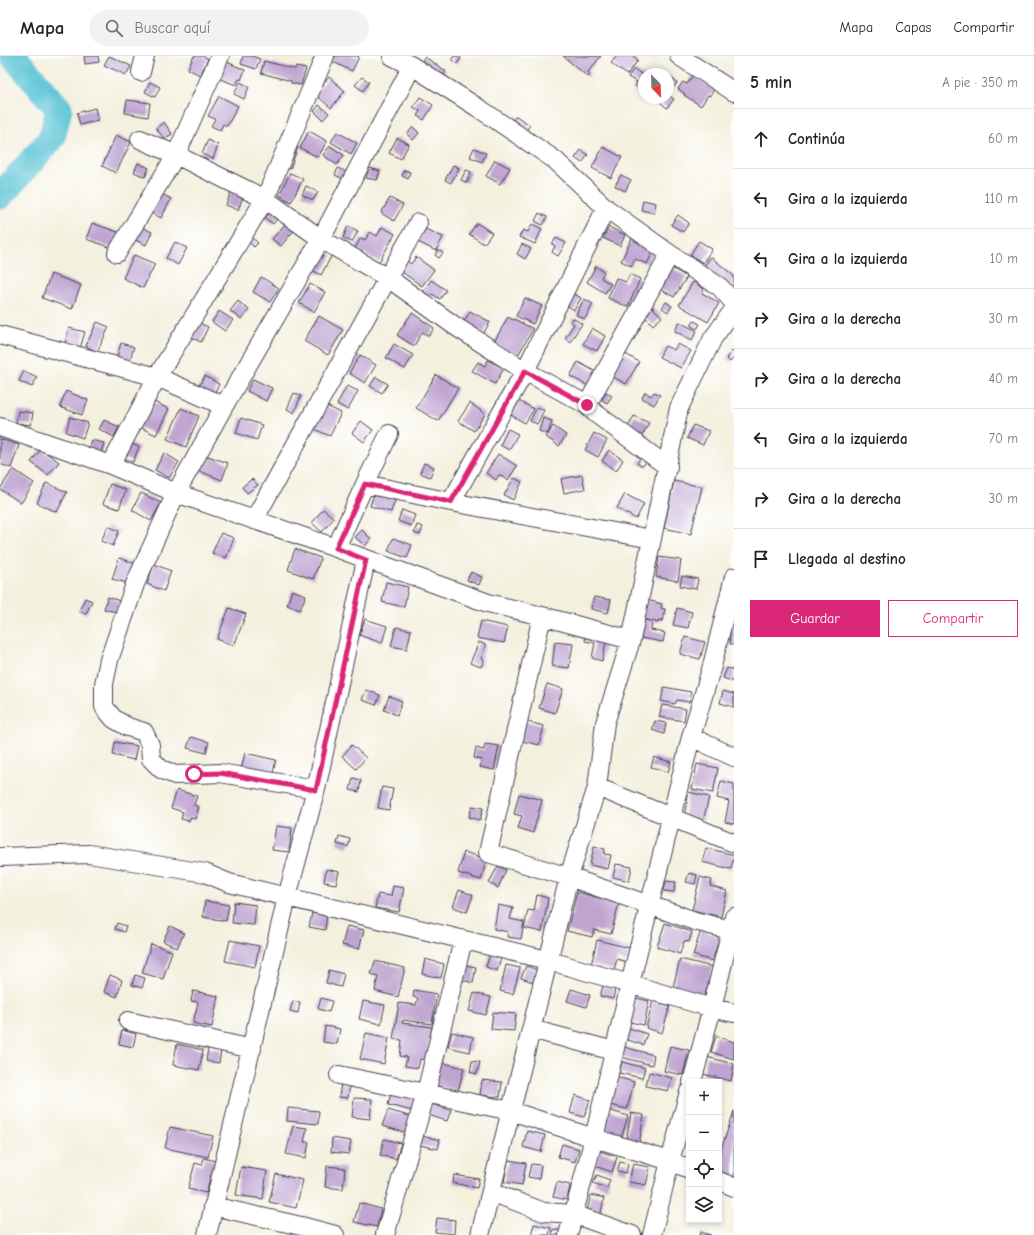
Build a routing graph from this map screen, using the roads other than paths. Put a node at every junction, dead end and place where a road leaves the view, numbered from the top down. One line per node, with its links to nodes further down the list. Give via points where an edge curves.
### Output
1 (220, 56): 8 (street)
2 (325, 56): 9 (street)
3 (392, 56): 5 (street)
4 (679, 56): 6 (street)
5 (412, 66): 10 (street, via 555,160); 12 (street)
6 (734, 92)
7 (140, 139): 8 (street)
8 (176, 155): 9 (street); 13 (street)
9 (264, 199): 12 (street); 20 (street)
10 (606, 208): 14 (street); 19 (street)
11 (418, 223): 15 (street)
12 (321, 239): 15 (street); 22 (street)
13 (117, 253)
14 (670, 254): 16 (street, via 720,287); 21 (street)
15 (388, 278): 19 (street, via 455,326); 30 (street)
16 (734, 303)
17 (734, 309): 26 (street, via 713,338 679,408)
18 (0, 336): 20 (street)
19 (525, 371): 21 (street); 29 (street)
20 (157, 377): 22 (street); 25 (street)
21 (587, 405): 26 (street)
22 (224, 406): 28 (street)
23 (0, 427): 25 (street)
24 (389, 434): 27 (street)
25 (111, 465): 28 (street)
26 (668, 467): 31 (street)
27 (365, 484): 29 (street); 32 (street)
28 (176, 493): 30 (street); 40 (street, via 135,584 108,660 104,707 114,719 144,732 150,745 151,759 161,769 175,775 220,773)
29 (451, 502): 31 (street)
30 (254, 520): 32 (street)
31 (652, 539): 36 (street)
32 (336, 548): 33 (street)
33 (366, 560): 35 (street, via 488,603); 40 (street)
34 (734, 577): 37 (street)
35 (542, 616): 36 (street); 44 (street, via 488,854)
36 (631, 640): 39 (street, via 606,723)
37 (692, 737): 38 (street); 41 (street)
38 (734, 757)
39 (597, 787): 41 (street); 44 (street)
40 (316, 790): 45 (street)
41 (671, 818): 42 (street); 46 (street)
42 (734, 843)
43 (0, 857): 45 (street, via 89,854 205,873 229,883)
44 (569, 877): 46 (street); 49 (street)
45 (287, 897): 48 (street); 55 (street)
46 (650, 905): 47 (street, via 695,921); 50 (street)
47 (733, 926): 51 (street)
48 (463, 940): 49 (street); 59 (street)
49 (548, 960): 50 (street); 54 (street)
50 (630, 984): 51 (street); 56 (street)
51 (712, 1008): 52 (street); 58 (street)
52 (734, 1014)
53 (128, 1021): 55 (street)
54 (531, 1029): 56 (street); 61 (street)
55 (252, 1049): 68 (street)
56 (614, 1051): 62 (street)
57 (338, 1075): 59 (street)
58 (693, 1079)
59 (426, 1093): 61 (street); 73 (street)
60 (686, 1103): 63 (street)
61 (511, 1111): 62 (street); 67 (street)
62 (594, 1138): 63 (street); 69 (street)
63 (670, 1161): 64 (street); 77 (street)
64 (686, 1168)
65 (722, 1182): 66 (street)
66 (734, 1187)
67 (491, 1192): 69 (street, via 544,1212); 74 (street)
68 (213, 1206): 70 (street); 71 (street)
69 (573, 1214): 75 (street); 76 (street)
70 (300, 1230): 72 (street)
71 (207, 1235)
72 (335, 1235)
73 (385, 1235)
74 (480, 1235)
75 (568, 1235)
76 (632, 1235)
77 (652, 1235)

